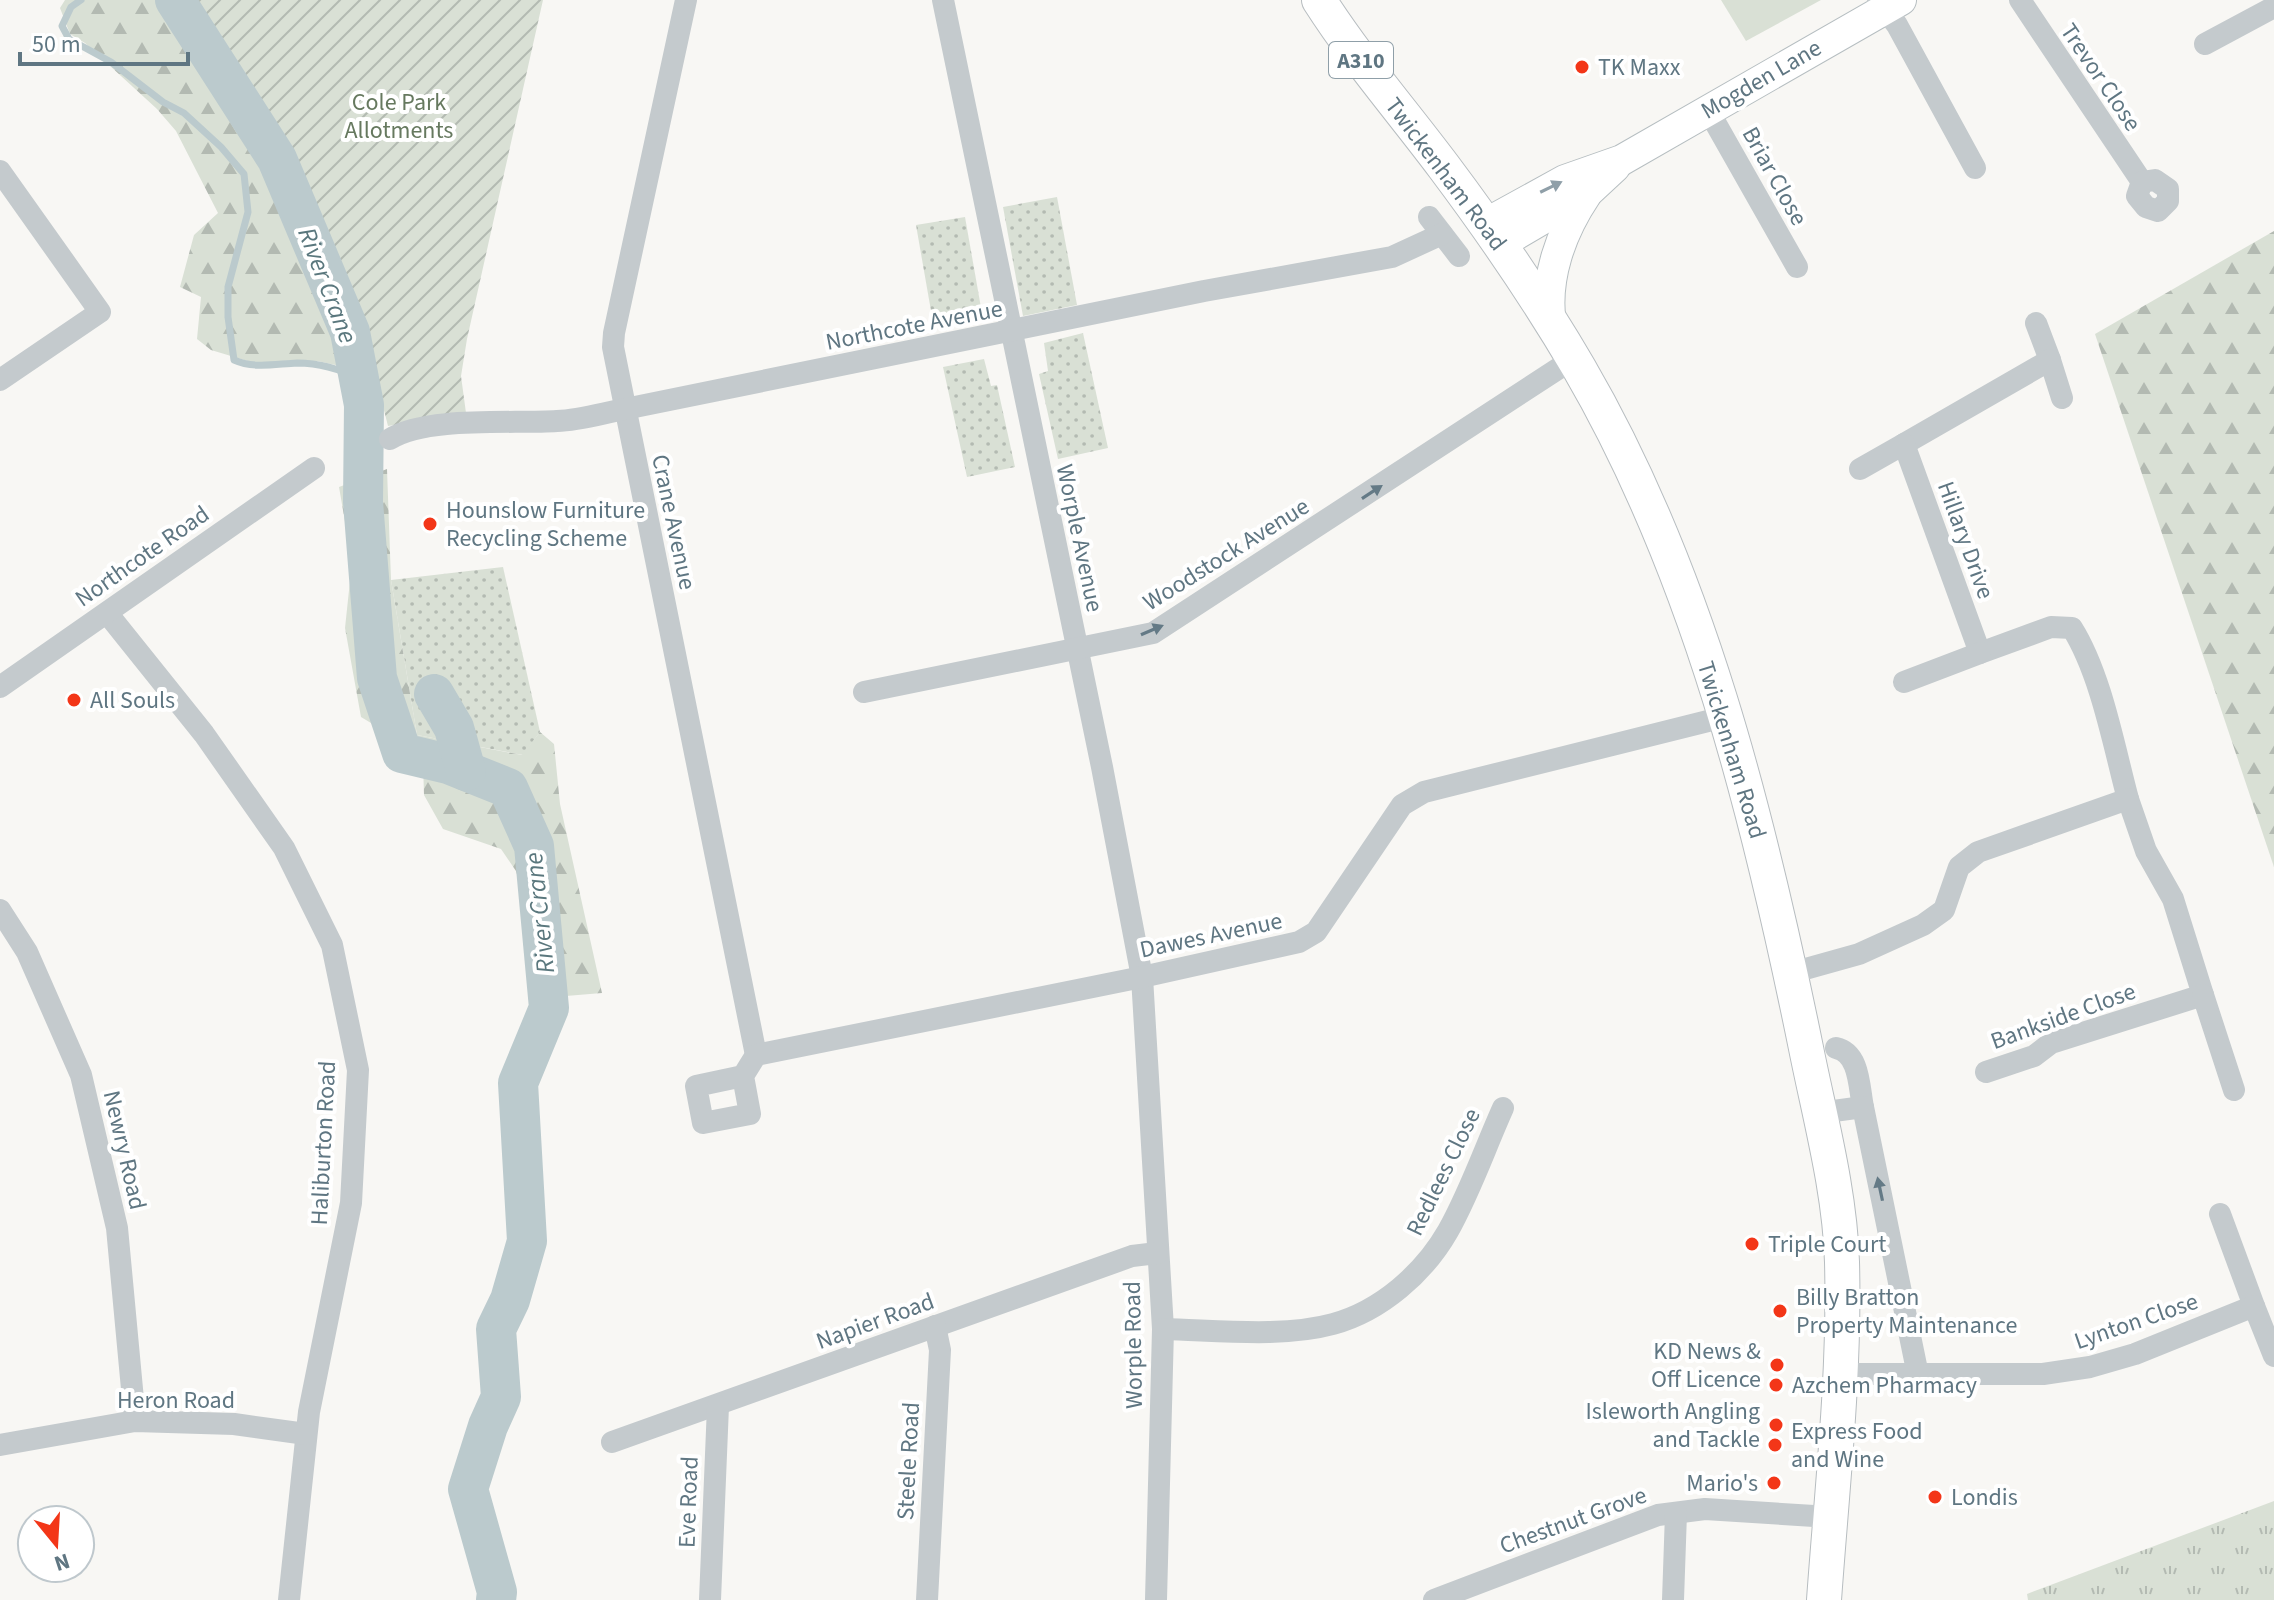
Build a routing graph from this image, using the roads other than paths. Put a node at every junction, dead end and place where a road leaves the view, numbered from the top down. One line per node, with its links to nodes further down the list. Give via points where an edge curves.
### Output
1 (686, 0): 24 (street, Crane Avenue, via 614,333)
2 (943, 0): 19 (street, Worple Avenue)
3 (1319, 0): 14 (main road, Twickenham Road / A310)
4 (2020, 0): 12 (street, Trevor Close)
5 (1888, 3): 8 (street, Mogden Lane); 10 (street)
6 (2274, 7): 7 (street)
7 (2205, 44)
8 (1708, 110): 9 (street, Mogden Lane); 16 (street, Briar Close)
9 (1622, 160): 13 (street, Mogden Lane); 14 (street, Mogden Lane, one-way to 9, via 1565,180)
10 (1975, 168)
11 (0, 171): 22 (street, via 100,312)
12 (2142, 182)
13 (1587, 193): 14 (street, Mogden Lane); 18 (street, Mogden Lane, via 1549,282)
14 (1492, 234): 18 (main road, Twickenham Road / A310)
15 (1459, 256): 19 (street, Northcote Avenue, via 1436,226 1392,257)
16 (1797, 267)
17 (2036, 323): 21 (street)
18 (1551, 324): 20 (main road, Twickenham Road / A310)
19 (1012, 332): 24 (street, Northcote Avenue); 30 (street, Worple Avenue)
20 (1573, 359): 30 (street, Woodstock Avenue, one-way to 20, via 1153,633); 35 (main road, Twickenham Road / A310, via 1666,552)
21 (2050, 360): 23 (street); 26 (street)
22 (0, 380)
23 (2062, 398)
24 (625, 409): 25 (street, Northcote Avenue, via 561,421 404,430); 42 (street, Crane Avenue)
25 (390, 439)
26 (1904, 444): 28 (street); 31 (street, Hillary Drive)
27 (314, 468): 29 (street, Northcote Road)
28 (1860, 469)
29 (107, 613): 33 (street, Northcote Road); 60 (street, Haliburton Road, via 204,734 284,848 332,945 358,1070 352,1189)
30 (1077, 650): 34 (street, Woodstock Avenue); 39 (street, Worple Avenue)
31 (1980, 653): 32 (street); 36 (street, via 2051,627 2072,628 2083,645)
32 (1904, 682)
33 (0, 687)
34 (864, 692)
35 (1724, 717): 38 (main road, Twickenham Road / A310); 39 (street, Dawes Avenue, via 1424,792 1402,805 1316,932 1299,942)
36 (2128, 799): 38 (street, via 1978,852 1959,867 1944,910 1923,925 1859,954); 40 (street, via 2146,851 2173,899)
37 (0, 910): 59 (street, Newry Road, via 27,952 81,1075 117,1228)
38 (1791, 973): 49 (main road, Twickenham Road / A310)
39 (1142, 977): 42 (street, Dawes Avenue); 45 (street, Worple Avenue)
40 (2203, 995): 43 (street, Bankside Close, via 2051,1043 2034,1056); 46 (street)
41 (1836, 1048): 47 (street, via 1849,1054 1855,1065)
42 (756, 1055): 44 (street)
43 (1986, 1072)
44 (743, 1076)
45 (1150, 1089): 51 (street, Worple Road)
46 (2234, 1090)
47 (1863, 1107): 49 (street); 57 (street, one-way to 47)
48 (1503, 1108): 54 (street, Redlees Close, via 1448,1231 1420,1270 1366,1311 1333,1324 1297,1329)
49 (1819, 1113): 56 (main road, Twickenham Road / A310, via 1841,1249)
50 (2220, 1214): 52 (street)
51 (1157, 1253): 53 (street, Napier Road, via 1132,1256); 54 (street, Worple Road)
52 (2254, 1306): 55 (street); 57 (street, Lynton Close, via 2090,1367 2043,1374)
53 (935, 1326): 58 (street, Napier Road); 67 (street, Steele Road, via 940,1350)
54 (1163, 1329): 68 (street, Worple Road)
55 (2274, 1356)
56 (1840, 1374): 57 (street, Lynton Close); 64 (main road, Twickenham Road / A310)
57 (1918, 1375)
58 (718, 1406): 61 (street, Napier Road); 66 (street, Eve Road)
59 (135, 1421): 60 (street, Heron Road, via 234,1424); 62 (street, Heron Road)
60 (306, 1434): 65 (street, Haliburton Road)
61 (612, 1442)
62 (0, 1445)
63 (1676, 1513): 64 (street, Chestnut Grove, via 1705,1509); 69 (street, Chestnut Grove, via 1658,1515); 70 (street)
64 (1830, 1517): 71 (main road, Twickenham Road / A310)
65 (289, 1600)
66 (710, 1600)
67 (927, 1600)
68 (1156, 1600)
69 (1434, 1600)
70 (1673, 1600)
71 (1824, 1600)

